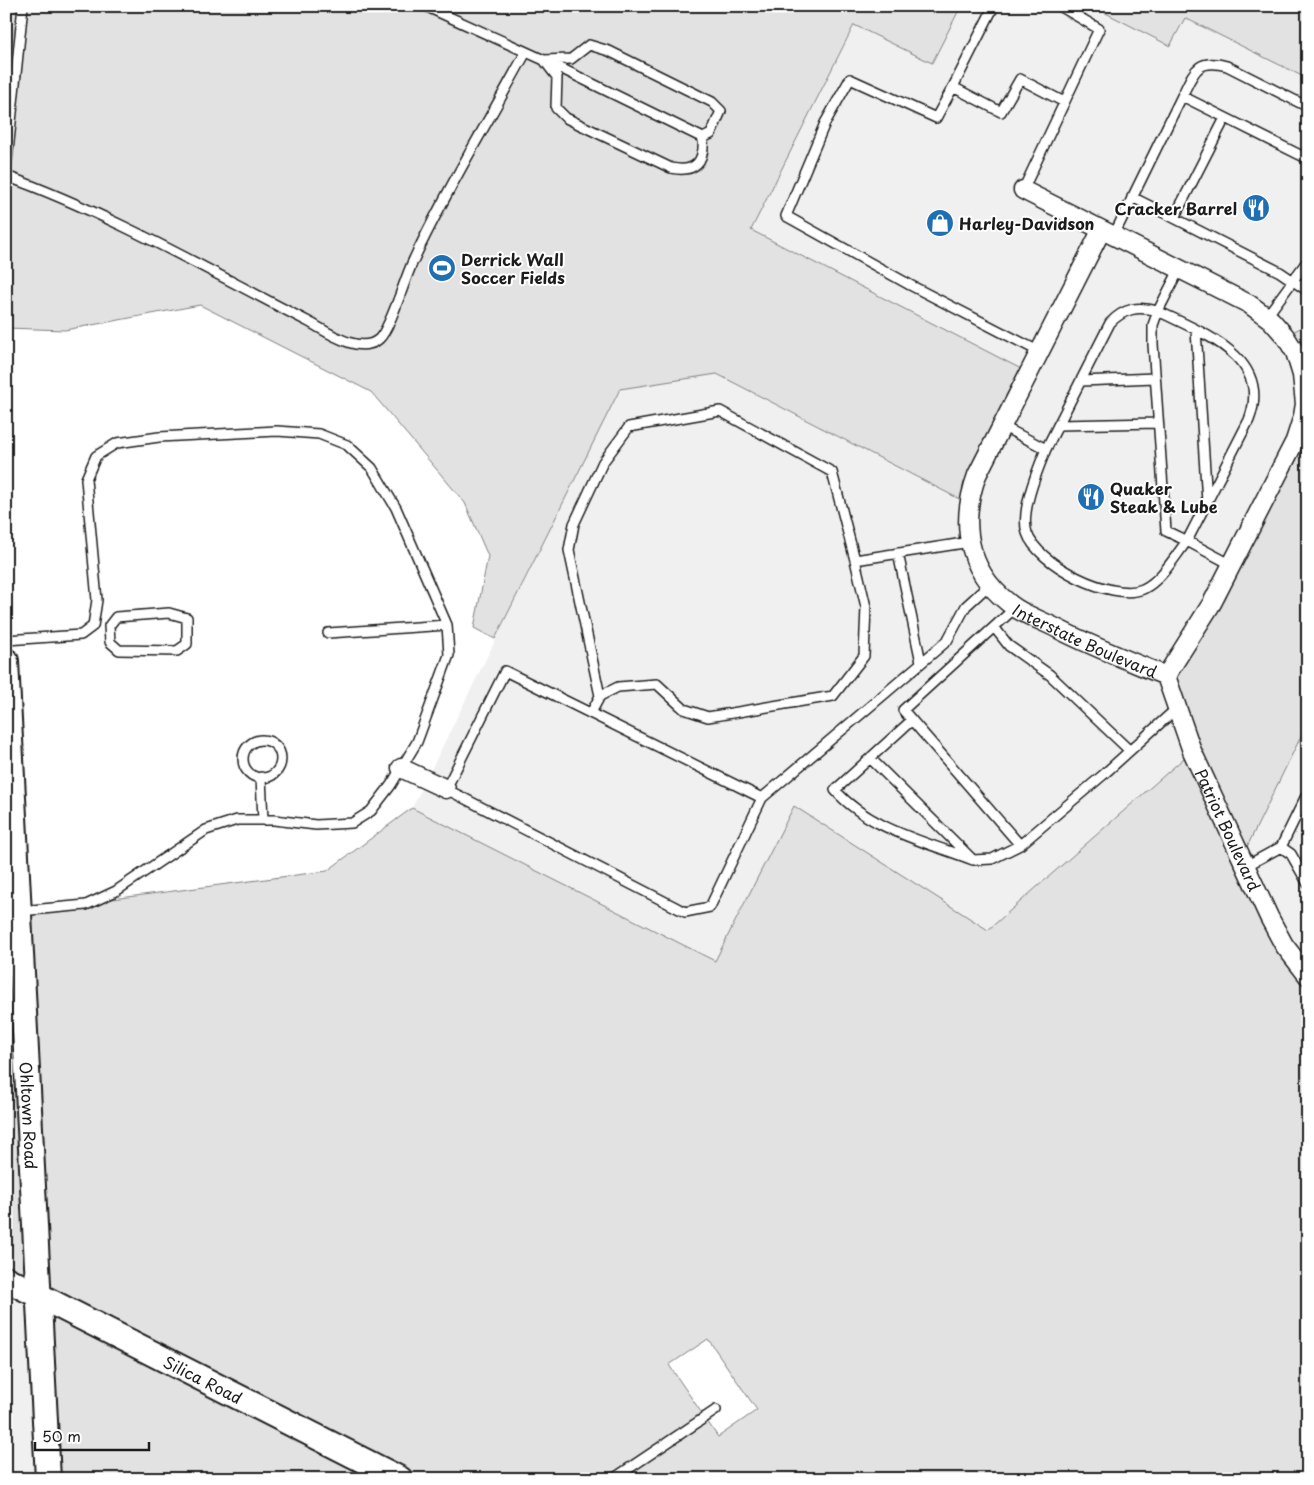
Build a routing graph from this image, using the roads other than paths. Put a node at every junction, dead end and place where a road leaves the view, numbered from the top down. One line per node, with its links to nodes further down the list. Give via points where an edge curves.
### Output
1 (23, 6): 14 (lane)
2 (425, 6): 5 (lane)
3 (994, 6): 7 (lane)
4 (1060, 6): 9 (lane, via 1099,29)
5 (526, 52): 6 (lane); 15 (lane, via 414,258 386,329 378,339 363,345 341,338 95,213)
6 (544, 60): 12 (lane); 12 (lane, via 571,59 589,45 609,51 712,102 721,112 711,134); 12 (lane, via 557,77 556,108 566,118 671,168 682,170 701,160)
7 (952, 87): 9 (lane, via 1001,112 1020,78); 27 (lane, via 936,118 850,79 825,123 786,216)
8 (1182, 96): 10 (lane, via 1195,70 1207,63 1216,63); 11 (lane); 17 (lane)
9 (1064, 102): 16 (lane)
10 (1308, 106)
11 (1224, 118): 13 (lane); 18 (lane)
12 (704, 138)
13 (1308, 159)
14 (6, 171)
15 (6, 176)
16 (1023, 190): 19 (street, Interstate Boulevard)
17 (1132, 197): 18 (lane); 19 (lane)
18 (1174, 218): 22 (lane)
19 (1107, 234): 21 (street, Interstate Boulevard); 27 (street, Interstate Boulevard)
20 (1308, 260): 22 (lane)
21 (1179, 270): 24 (lane); 25 (street, Interstate Boulevard)
22 (1293, 281): 23 (lane); 25 (lane)
23 (1308, 291)
24 (1158, 311): 26 (lane); 28 (lane, via 1153,325); 29 (lane, via 1144,307 1119,313 1110,323)
25 (1267, 316): 39 (street, Interstate Boulevard, via 1285,336 1300,364 1303,416 1295,441)
26 (1196, 330): 34 (lane); 34 (lane, via 1238,357 1250,374 1254,394 1254,408 1249,420)
27 (1040, 352): 32 (street, Interstate Boulevard)
28 (1155, 378): 29 (lane); 30 (lane)
29 (1080, 381): 31 (lane)
30 (1158, 423): 31 (lane); 35 (lane, via 1166,531)
31 (1058, 425): 33 (lane)
32 (1002, 426): 33 (lane); 36 (street, Interstate Boulevard, via 971,490 967,524)
33 (1046, 448): 35 (lane, via 1032,488 1026,532 1036,551 1052,564 1081,579 1131,592 1144,589 1156,580)
34 (1207, 502): 35 (lane)
35 (1187, 541): 39 (lane)
36 (970, 542): 37 (lane); 40 (street, Interstate Boulevard, via 977,564)
37 (898, 553): 38 (lane); 49 (lane)
38 (855, 560): 51 (lane, via 866,607 864,656 833,696 708,717 684,709 656,684 618,687); 51 (lane, via 832,472 720,411 629,427 604,462 574,524 569,550)
39 (1232, 565): 50 (street, Interstate Boulevard)
40 (990, 584): 41 (street, Interstate Boulevard); 49 (lane, via 966,606 947,641)
41 (1016, 607): 45 (lane); 50 (street, Interstate Boulevard, via 1084,642)
42 (447, 625): 43 (lane, via 396,508 372,468 347,445 319,434 277,431 159,437 117,443 96,456 86,478 97,600); 46 (lane); 57 (lane, via 449,655 417,742)
43 (93, 626): 44 (lane); 47 (lane, via 81,636)
44 (109, 626): 44 (lane, via 110,642 119,650 177,651 187,644 187,618 169,613 116,617)
45 (994, 627): 54 (lane, via 903,710); 55 (lane, via 1008,646 1050,675)
46 (328, 633)
47 (6, 640)
48 (6, 661): 70 (street, Ohltown Road)
49 (921, 662): 61 (lane)
50 (1166, 676): 52 (street, Patriot Boulevard)
51 (600, 696): 53 (lane)
52 (1176, 708): 55 (lane); 67 (street, Patriot Boulevard, via 1192,751)
53 (591, 713): 59 (lane, via 505,671); 61 (lane)
54 (912, 720): 56 (lane); 63 (lane)
55 (1129, 750): 63 (lane)
56 (870, 758): 65 (lane); 65 (lane, via 835,790 851,807 889,828)
57 (401, 768): 59 (street); 62 (lane, via 371,811 352,823)
58 (261, 777): 58 (lane, via 277,770 280,756 273,744 259,740 246,747 243,761 250,774); 62 (lane)
59 (446, 789): 61 (lane, via 685,912 710,907)
60 (1308, 792): 64 (lane)
61 (762, 798)
62 (263, 820): 70 (lane, via 237,820 206,830 116,891 86,904)
63 (1020, 845): 65 (lane, via 992,859)
64 (1281, 846): 66 (lane); 67 (lane)
65 (972, 860)
66 (1298, 865): 68 (lane); 69 (lane)
67 (1246, 866): 71 (street, Patriot Boulevard, via 1284,945)
68 (1308, 871)
69 (1308, 884)
70 (20, 911): 73 (street, Ohltown Road)
71 (1308, 976)
72 (6, 1279): 73 (street, Silica Road)
73 (38, 1295): 75 (street, Ohltown Road); 76 (street, Silica Road)
74 (716, 1410): 77 (lane)
75 (48, 1479)
76 (400, 1479)
77 (613, 1479)

